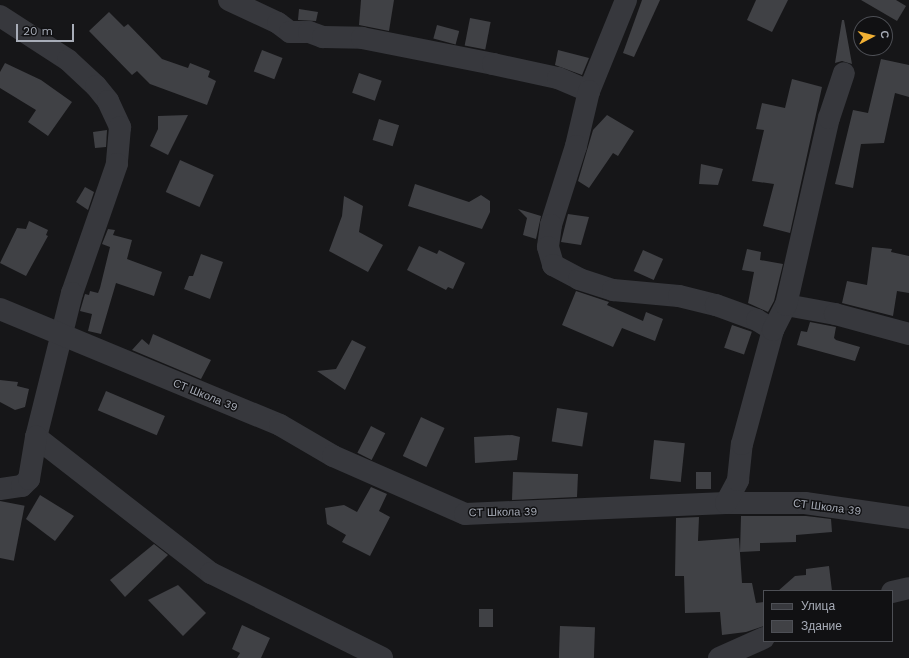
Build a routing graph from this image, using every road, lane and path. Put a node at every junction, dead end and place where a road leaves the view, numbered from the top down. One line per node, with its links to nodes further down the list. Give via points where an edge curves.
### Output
1 (229, 0): 5 (street, via 278,23 290,32 309,32 323,37 362,38 558,78)
2 (626, 0): 5 (street)
3 (0, 16): 10 (street, via 68,60 96,86 108,102 120,128 116,164 72,293)
4 (844, 73): 6 (street, via 829,118)
5 (589, 91): 8 (street, via 576,146 551,225 548,247 553,265 579,279 613,290 679,296 716,305 757,320)
6 (786, 305): 8 (street); 9 (street, via 835,314)
7 (0, 309): 10 (street, СТ Школа 39)
8 (773, 330): 13 (street, via 742,444 738,480)
9 (909, 334)
10 (62, 336): 11 (street); 13 (street, СТ Школа 39, via 280,426 333,456 465,514)
11 (36, 437): 12 (street, via 28,478 17,487); 18 (street, via 210,573)
12 (0, 489)
13 (726, 503): 14 (street, СТ Школа 39, via 805,503)
14 (909, 518)
15 (909, 588): 16 (street)
16 (893, 592)
17 (763, 638): 19 (street)
18 (382, 658)
19 (719, 658)

